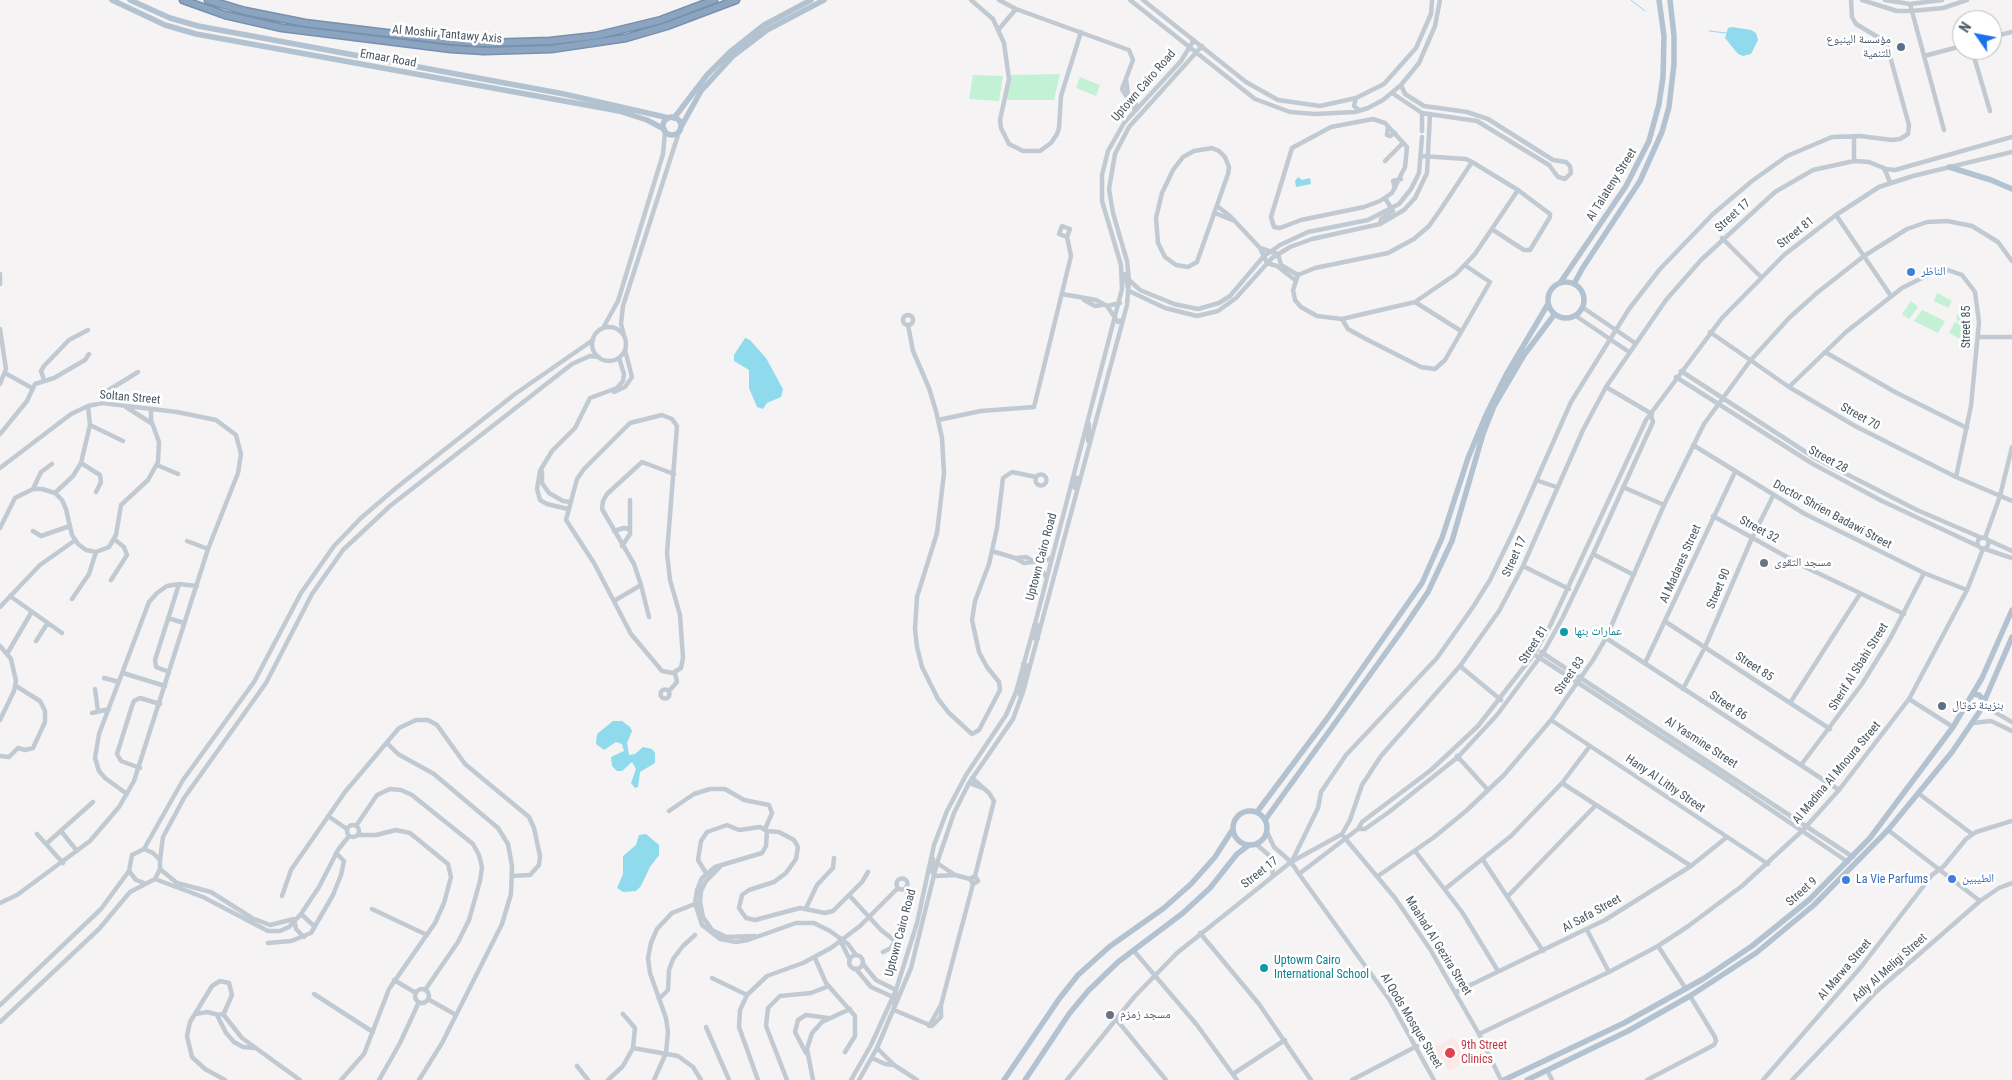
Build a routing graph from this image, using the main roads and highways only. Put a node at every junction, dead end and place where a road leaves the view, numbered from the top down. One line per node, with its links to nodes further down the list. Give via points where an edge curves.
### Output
1 (112, 0): 13 (main road, Emaar Road, via 147,18 189,32 619,111)
2 (130, 0): 11 (main road, Emaar Road, via 170,18 198,26 591,99)
3 (183, 0): 6 (highway, Al Moshir Tantawy Axis, via 225,15 282,28 484,51 552,49 626,38)
4 (208, 0): 5 (highway, Al Moshir Tantawy Axis, via 305,23 483,43 595,36 661,20)
5 (714, 0)
6 (736, 0)
7 (811, 0): 11 (main road, via 764,25 730,52)
8 (824, 0): 12 (main road, via 772,26 733,56 701,91)
9 (1659, 0): 16 (main road, Al Talateny Street, via 1664,36 1663,77 1649,141 1626,186)
10 (1670, 0): 17 (main road, Al Talateny Street, via 1674,64 1669,107 1662,132 1640,181)
11 (672, 118): 12 (main road, via 679,121); 13 (main road, via 665,121)
12 (680, 129): 13 (main road, via 672,135)
13 (665, 130)
14 (1949, 167): 15 (main road)
15 (2012, 189)
16 (1560, 283): 17 (main road); 18 (main road, via 1550,291)
17 (1574, 284): 19 (main road, via 1583,294 1582,307 1576,316 1565,319)
18 (1548, 304): 19 (main road); 30 (main road, via 1486,415 1438,549 1422,583)
19 (1554, 315): 31 (main road, via 1524,355 1494,406 1452,541 1428,592 1404,630)
20 (2012, 610): 22 (main road, Street 9)
21 (2012, 637): 23 (main road, Street 9)
22 (1982, 678): 23 (main road, via 1985,683); 24 (main road, Street 9)
23 (1992, 683): 25 (main road, Street 9)
24 (1973, 694): 25 (main road, via 1981,696); 26 (main road, Street 9)
25 (1984, 703): 27 (main road, Street 9)
26 (1930, 758): 27 (main road); 28 (main road, Street 9)
27 (1942, 765): 29 (main road, Street 9)
28 (1920, 773): 29 (main road); 36 (main road, Street 9, via 1848,862 1809,900 1736,958 1624,1024)
29 (1929, 781): 37 (main road, Street 9, via 1829,892 1732,970 1628,1030)
30 (1257, 812): 31 (main road); 32 (main road, via 1242,813 1234,822)
31 (1265, 820): 33 (main road, via 1267,832 1256,844)
32 (1233, 829): 33 (main road, via 1238,840); 34 (main road, via 1215,857 1182,892 1109,947 1078,975)
33 (1248, 845): 35 (main road, via 1192,905 1110,969 1082,998)
34 (1004, 1080)
35 (1025, 1080)
36 (1503, 1080)
37 (1527, 1080)

